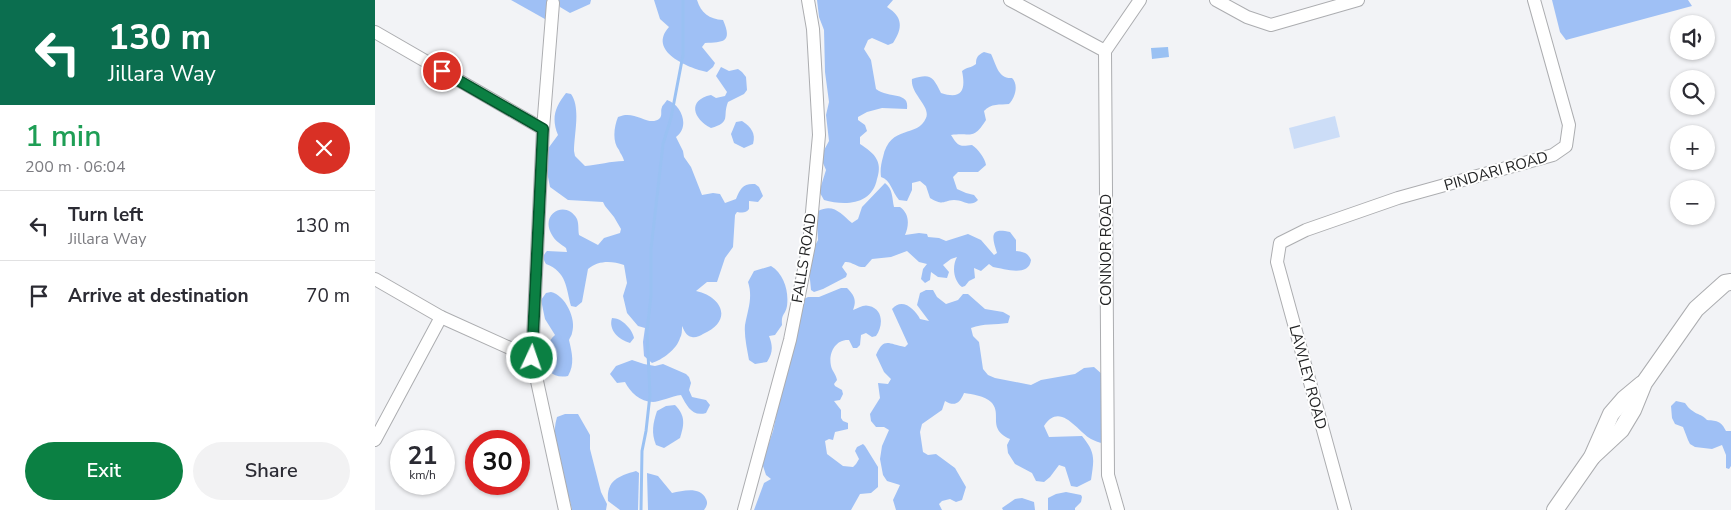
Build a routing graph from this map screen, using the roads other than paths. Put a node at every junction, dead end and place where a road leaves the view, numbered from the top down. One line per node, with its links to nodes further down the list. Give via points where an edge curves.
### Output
1 (808, 0): 18 (street, FALLS ROAD, via 813,29 819,135 809,245 790,340)
2 (1010, 0): 9 (street)
3 (1140, 0): 9 (street)
4 (1216, 0): 5 (street, via 1247,17 1271,25)
5 (1358, 0)
6 (1534, 0): 11 (street, PINDARI ROAD, via 1569,125 1566,146 1553,155 1398,198 1306,230)
7 (553, 3): 10 (street)
8 (375, 32): 10 (street)
9 (1105, 51): 19 (street, CONNOR ROAD, via 1108,475)
10 (543, 129): 15 (street)
11 (1281, 243): 20 (street, LAWLEY ROAD, via 1277,262)
12 (375, 279): 14 (street)
13 (1731, 282): 21 (street, via 1725,283 1696,309 1644,383 1621,430 1592,457)
14 (441, 317): 15 (street); 16 (street)
15 (532, 358): 17 (street)
16 (375, 440)
17 (565, 510)
18 (744, 510)
19 (1118, 510)
20 (1345, 510)
21 (1555, 510)

